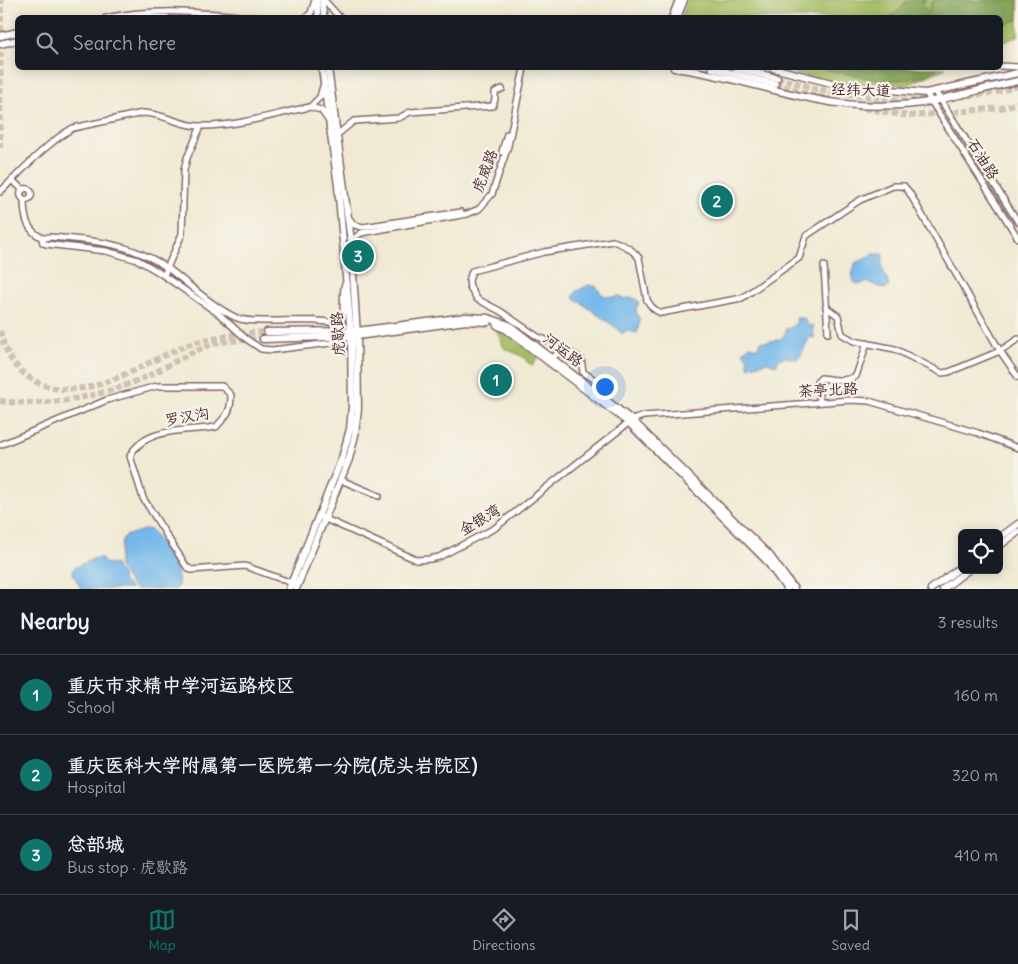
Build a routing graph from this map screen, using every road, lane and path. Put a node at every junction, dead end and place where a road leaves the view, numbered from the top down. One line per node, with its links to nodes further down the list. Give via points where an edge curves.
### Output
1 (316, 0): 7 (street); 8 (street)
2 (323, 0): 9 (street); 10 (street)
3 (679, 0): 11 (main road)
4 (684, 0): 12 (main road)
5 (120, 15): 6 (street, via 167,11)
6 (221, 15)
7 (309, 15)
8 (318, 15)
9 (324, 15)
10 (337, 15)
11 (673, 15)
12 (678, 15)
13 (15, 33): 14 (main road)
14 (0, 36)
15 (15, 41): 16 (main road)
16 (0, 44)
17 (1003, 66): 18 (street)
18 (1018, 66)
19 (325, 70): 29 (main road, 虎歇路)
20 (325, 70): 40 (main road, 虎歇路)
21 (523, 70): 45 (street, 虎威路, via 504,148 489,193 482,203 466,211 370,226 357,226)
22 (523, 70): 49 (street, 虎威路, via 508,146 492,194 484,205 467,214 361,233)
23 (686, 70): 36 (main road, 经纬大道, via 732,78 811,99 852,105)
24 (722, 70): 25 (main road, via 776,81)
25 (742, 70)
26 (781, 70): 31 (main road, 经纬大道, via 837,85)
27 (1018, 73): 32 (main road, 经纬大道)
28 (1018, 80): 34 (main road, 经纬大道)
29 (324, 83): 37 (street, via 320,98); 38 (main road, 虎歇路)
30 (502, 89): 40 (street, via 495,92 493,106 410,112 399,118 354,120)
31 (886, 89): 33 (main road, 经纬大道); 36 (main road, via 894,98)
32 (935, 91): 33 (main road, 经纬大道); 34 (street, 石油路)
33 (926, 93): 35 (street, 石油路)
34 (940, 99): 35 (main road, 经纬大道); 46 (street, 石油路)
35 (932, 101): 36 (main road, 经纬大道); 48 (street, 石油路)
36 (886, 104)
37 (310, 107): 38 (street, via 321,110); 39 (street)
38 (330, 122): 53 (main road, 虎歇路)
39 (201, 126): 41 (street, via 143,113 73,128); 51 (street, via 185,163 182,234)
40 (338, 134): 45 (main road, 虎歇路)
41 (12, 180): 42 (street); 43 (street)
42 (23, 190): 44 (street); 44 (street, via 32,194 30,199)
43 (0, 192)
44 (24, 199): 47 (street, via 25,221)
45 (349, 218): 49 (main road, 虎歇路)
46 (1018, 221)
47 (43, 238): 51 (street, via 108,242 135,250); 52 (street, via 46,244 130,257)
48 (1018, 238)
49 (351, 240): 61 (main road, 虎歇路)
50 (824, 266): 54 (street)
51 (168, 268): 52 (street); 55 (street, via 229,314)
52 (164, 276): 57 (street)
53 (346, 276): 56 (main road); 61 (main road, 虎歇路)
54 (826, 307): 60 (street); 64 (street, via 838,316 842,334 854,341)
55 (249, 321): 56 (street); 57 (street, via 236,321)
56 (340, 324): 58 (main road)
57 (235, 329): 61 (street, via 266,350 331,343)
58 (329, 331): 59 (main road, 河运路); 61 (main road, 河运路)
59 (267, 332)
60 (828, 332)
61 (354, 333): 62 (main road, 河运路); 67 (main road, 河运路, via 466,316 488,318 508,325); 71 (main road, 河运路, via 466,321 498,325); 74 (main road, 虎歇路, via 358,409 353,446); 76 (main road, 虎歇路, via 350,429)
62 (263, 339)
63 (1018, 339): 66 (street)
64 (867, 343): 66 (street, via 895,349 942,373); 70 (street, via 856,376 836,380 821,378 817,382)
65 (562, 347): 66 (street, via 477,299 470,288 470,273 476,268 544,252 613,241 639,258 647,300 656,311 742,298 799,258 806,236 860,200 893,186 904,186); 67 (street); 69 (street, via 581,359 583,372)
66 (1000, 351): 68 (street)
67 (553, 358): 71 (main road, 河运路)
68 (1018, 378)
69 (609, 389)
70 (820, 402): 71 (street, 茶亭北路, via 644,416); 73 (street, 茶亭北路, via 869,401)
71 (630, 421): 76 (street, 金银湾, via 495,528 439,557 416,560); 86 (main road, 河运路, via 766,560); 87 (main road, 河运路, via 770,556)
72 (0, 446): 85 (street, 罗汉沟, via 108,400 157,386 222,386 230,395 231,406 216,427 165,433 140,441 134,447 130,456 143,498 191,570 245,566)
73 (1018, 448)
74 (340, 480): 75 (street); 76 (main road, 虎歇路)
75 (380, 496)
76 (322, 517): 85 (main road, 虎歇路)
77 (1018, 524): 79 (main road)
78 (1018, 532): 81 (main road)
79 (1003, 535)
80 (1018, 537): 81 (street)
81 (1006, 541): 82 (main road)
82 (1003, 543)
83 (958, 569): 88 (main road)
84 (963, 574): 89 (main road)
85 (294, 587)
86 (787, 589)
87 (794, 589)
88 (931, 589)
89 (943, 589)

